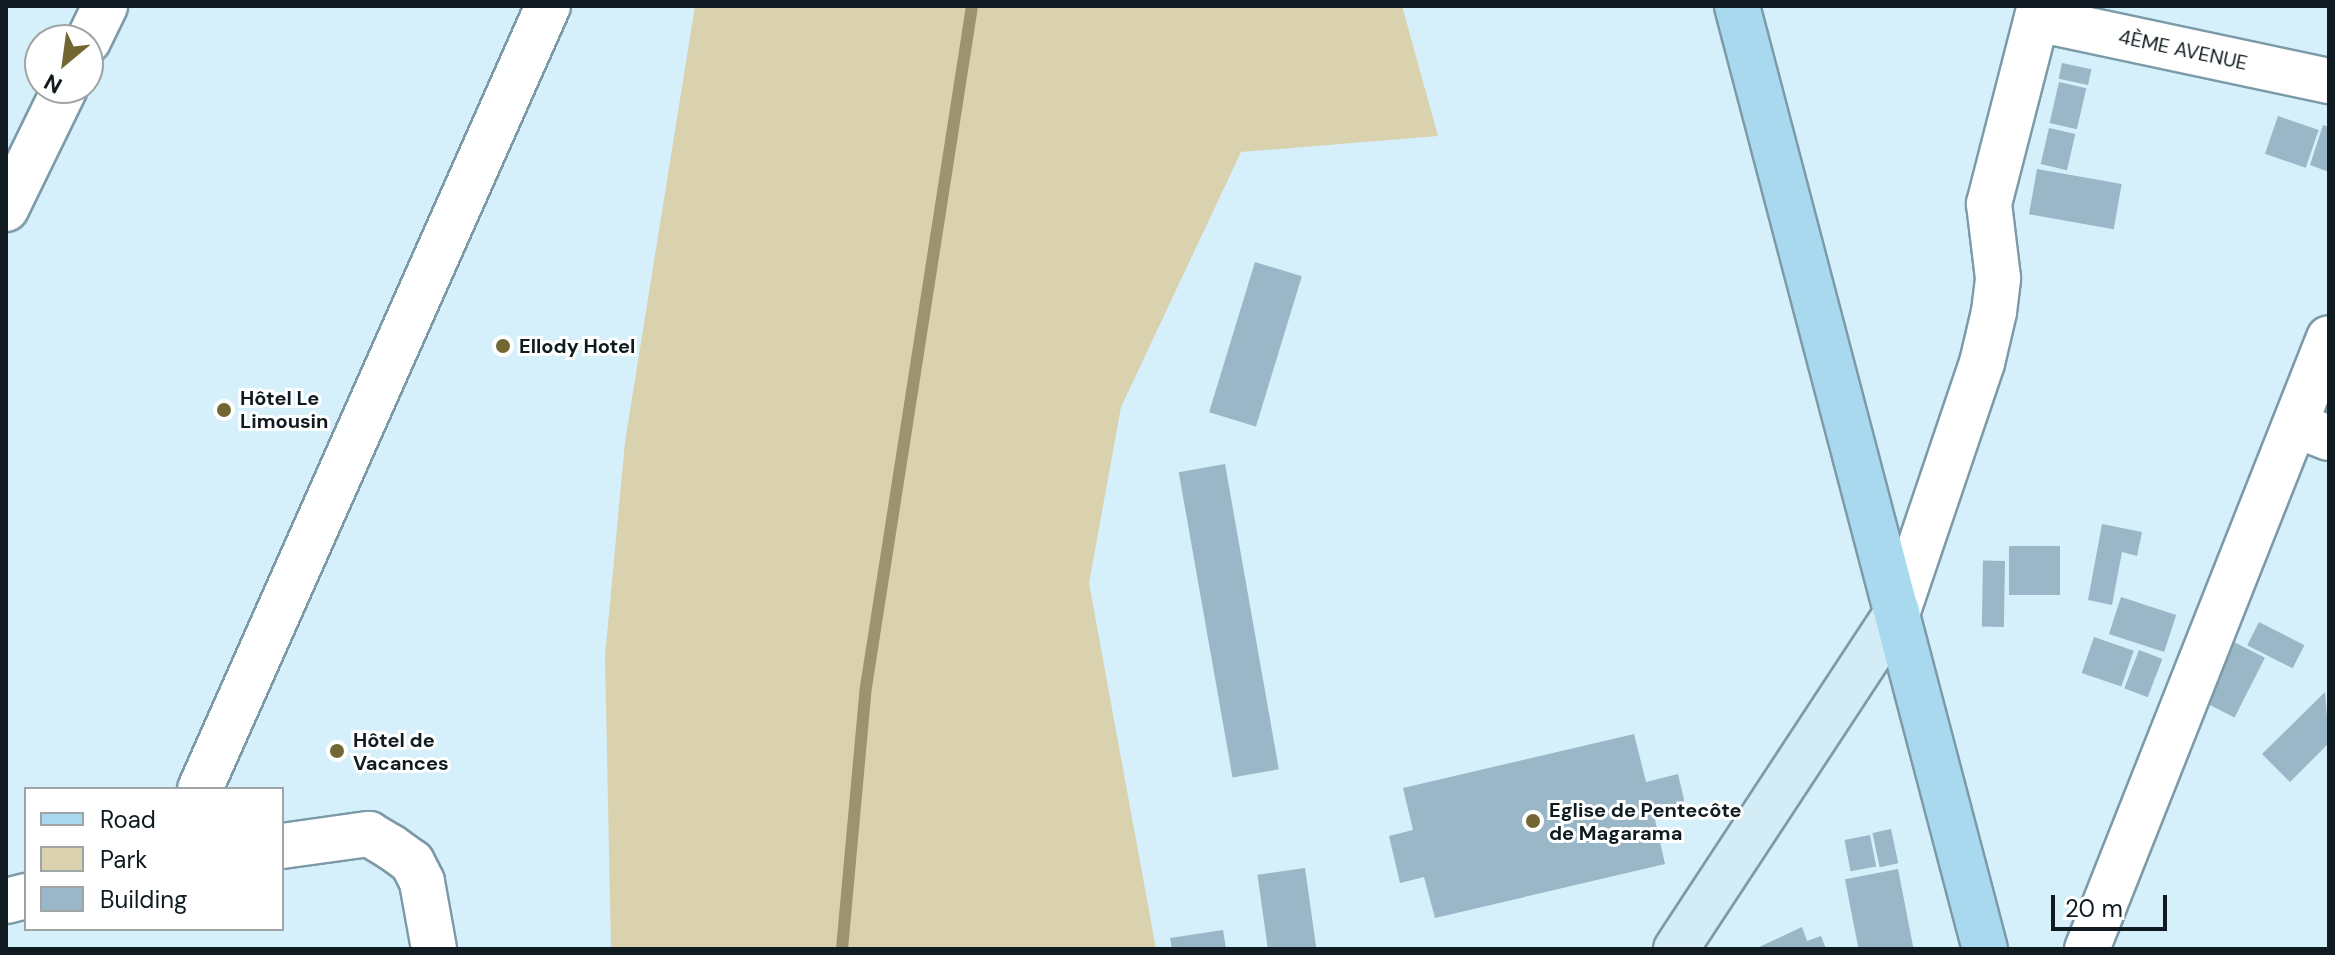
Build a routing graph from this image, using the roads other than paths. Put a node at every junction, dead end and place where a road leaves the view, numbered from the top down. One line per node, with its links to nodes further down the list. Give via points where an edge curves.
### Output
1 (105, 6): 5 (street)
2 (548, 6): 12 (street)
3 (1737, 6): 11 (main road)
4 (2039, 12): 6 (street, 4ÈME AVENUE); 11 (street, via 1989,204 1998,278 1982,363)
5 (96, 24)
6 (2329, 81)
7 (57, 104): 8 (street)
8 (6, 209)
9 (2329, 338): 10 (street)
10 (2312, 432): 17 (street)
11 (1898, 611): 15 (street); 16 (main road)
12 (201, 787)
13 (284, 846): 14 (street, via 369,834 391,847 412,862 422,882)
14 (434, 949)
15 (1676, 949)
16 (1985, 949)
17 (2087, 949)

